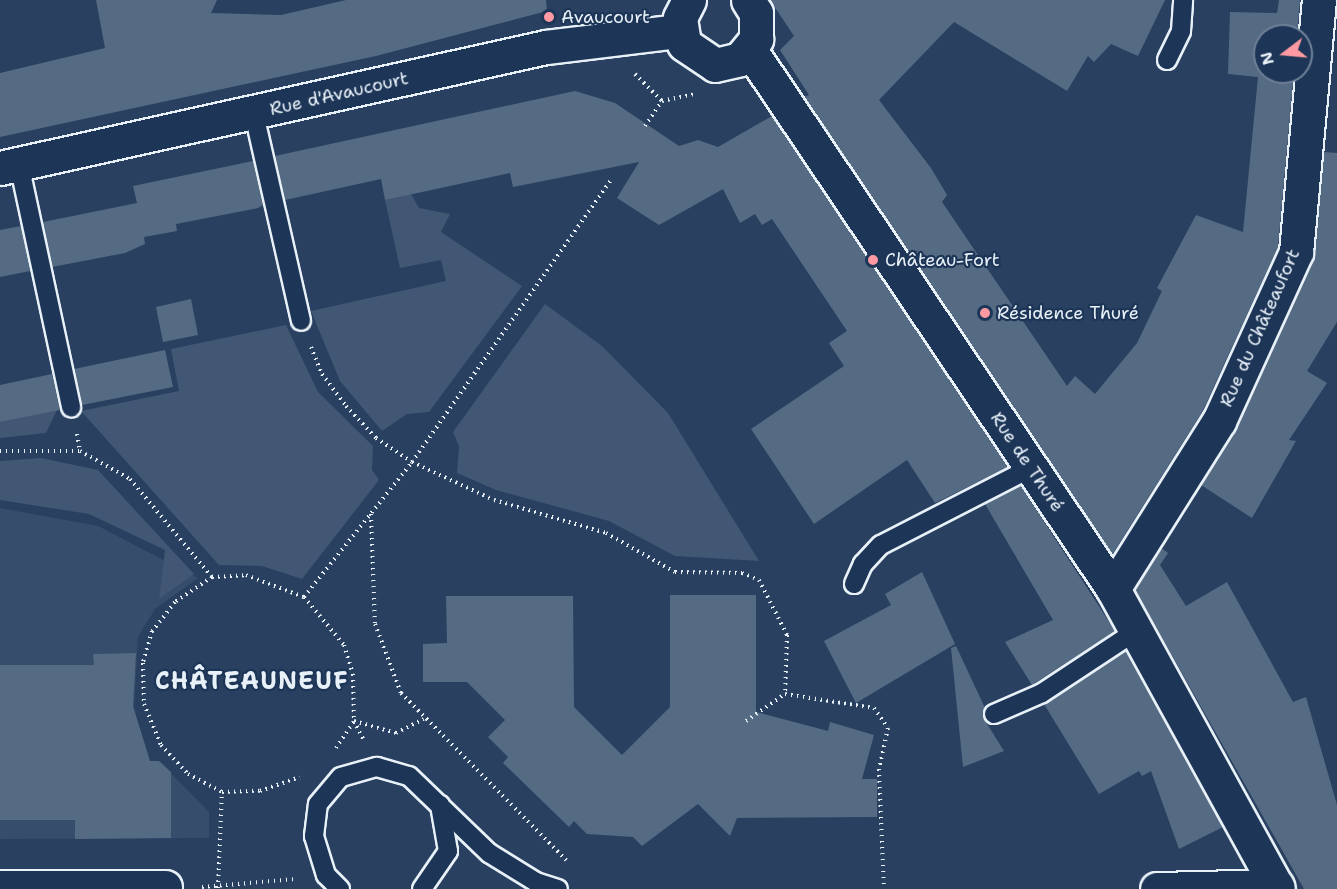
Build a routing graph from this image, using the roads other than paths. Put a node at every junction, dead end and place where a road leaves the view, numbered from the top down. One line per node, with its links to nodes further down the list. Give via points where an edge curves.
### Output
1 (689, 0): 5 (street)
2 (748, 0): 6 (street, via 758,26)
3 (1183, 0): 7 (lane, via 1181,31)
4 (1319, 0): 14 (street, Rue du Châteaufort, via 1296,252 1219,421)
5 (679, 31): 6 (street, via 691,54 715,65 734,62); 8 (street, Rue d'Avaucourt, via 624,34 546,47)
6 (750, 50): 12 (street, Rue de Thuré)
7 (1167, 60)
8 (254, 114): 9 (street, Rue d'Avaucourt); 10 (lane)
9 (10, 166): 11 (lane)
10 (301, 321)
11 (71, 407)
12 (1031, 468): 13 (lane, via 881,545 862,564); 14 (street, Rue de Thuré)
13 (854, 584)
14 (1113, 589): 15 (street, Rue de Thuré)
15 (1136, 631): 16 (lane, via 1042,693); 20 (street, Rue de Thuré)
16 (994, 714)
17 (440, 805): 21 (lane, via 409,776 376,767 341,777 318,804 314,836 326,875); 22 (lane, via 448,851); 23 (lane, via 489,854 536,882)
18 (0, 887): 19 (street)
19 (165, 887)
20 (1278, 888): 24 (street)
21 (340, 889)
22 (422, 889)
23 (558, 889)
24 (1157, 889)

